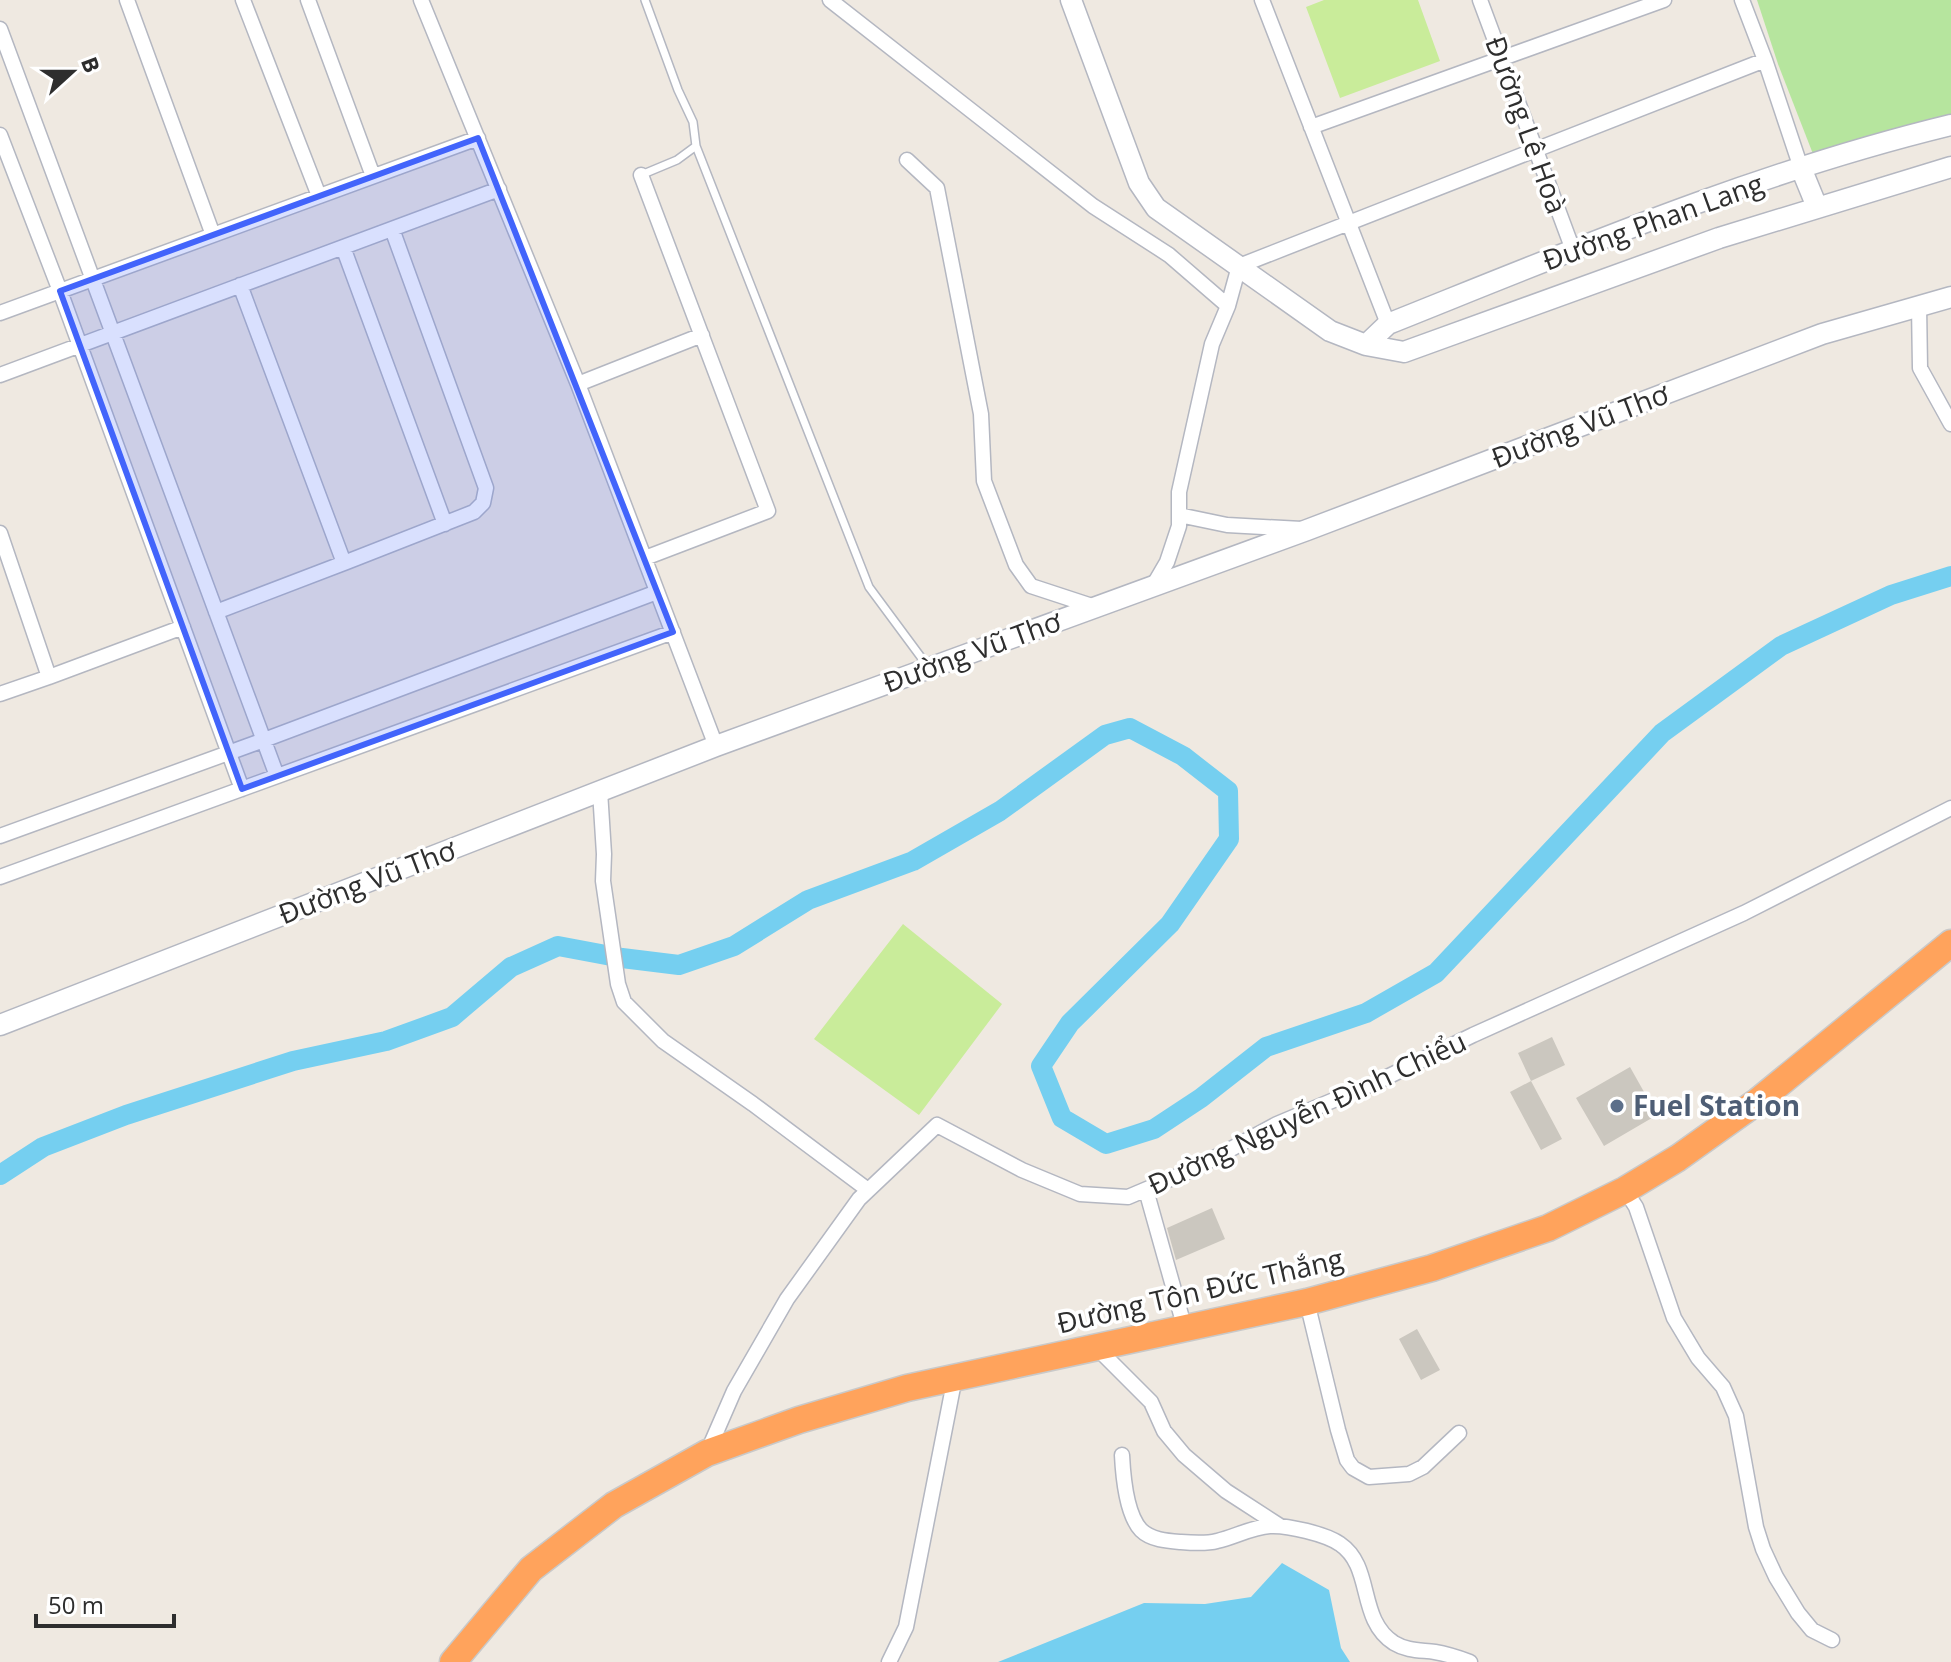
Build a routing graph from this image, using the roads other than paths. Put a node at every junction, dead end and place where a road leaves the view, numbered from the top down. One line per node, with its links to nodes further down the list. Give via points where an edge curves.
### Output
1 (127, 0): 31 (street)
2 (243, 0): 27 (street)
3 (308, 0): 25 (street)
4 (421, 0): 18 (street)
5 (645, 0): 19 (lane, via 693,122)
6 (830, 0): 41 (street, via 1093,206 1169,255)
7 (1071, 0): 34 (main road, Đường Phan Lang, via 1139,183 1156,208)
8 (1262, 0): 16 (street)
9 (1480, 0): 13 (street, Đường Lê Hoà)
10 (1664, 0): 13 (street)
11 (1742, 0): 14 (street)
12 (0, 29): 35 (street)
13 (1502, 58): 16 (street); 20 (street, Đường Lê Hoà)
14 (1765, 60): 20 (street); 23 (street)
15 (1951, 125): 23 (main road, Đường Phan Lang)
16 (1311, 127): 29 (street)
17 (0, 135): 38 (street)
18 (478, 138): 25 (street); 26 (street)
19 (696, 146): 24 (lane); 63 (lane, via 869,587)
20 (1535, 150): 29 (street); 33 (street, Đường Lê Hoà)
21 (907, 160): 59 (street, via 937,188 981,414 984,481 1016,565 1031,586)
22 (1951, 167): 28 (main road, Đường Phan Lang)
23 (1801, 168): 28 (main road); 33 (main road, Đường Phan Lang)
24 (641, 175): 45 (street)
25 (373, 176): 27 (street)
26 (499, 189): 30 (street); 49 (street)
27 (319, 196): 31 (street)
28 (1817, 207): 37 (main road, Đường Phan Lang)
29 (1349, 223): 34 (street); 43 (street)
30 (392, 229): 32 (street); 52 (street, via 486,488 483,503 474,512)
31 (213, 235): 35 (street)
32 (343, 247): 36 (street); 52 (street)
33 (1573, 250): 37 (main road); 43 (main road, Đường Phan Lang)
34 (1239, 266): 41 (street); 46 (main road, Đường Phan Lang, via 1330,331)
35 (92, 280): 38 (street); 44 (street)
36 (240, 285): 44 (street); 56 (street)
37 (1587, 285): 46 (main road, Đường Phan Lang, via 1404,352)
38 (60, 291): 42 (street); 47 (street)
39 (1951, 297): 40 (main road, Đường Vũ Thơ)
40 (1919, 305): 50 (street, via 1920,368); 53 (main road, Đường Vũ Thơ, via 1822,334)
41 (1228, 306): 51 (street, via 1212,344 1179,492)
42 (0, 313)
43 (1388, 324): 46 (main road, Đường Phan Lang)
44 (112, 333): 47 (street); 60 (street)
45 (702, 335): 49 (street); 55 (street, via 768,511)
46 (1366, 345)
47 (80, 346): 48 (street); 61 (street)
48 (0, 375)
49 (578, 384): 55 (street)
50 (1951, 424)
51 (1179, 515): 53 (street, via 1227,525); 57 (street, via 1167,562)
52 (445, 524): 56 (street)
53 (1307, 530): 57 (main road, Đường Vũ Thơ)
54 (0, 533): 64 (street)
55 (645, 558): 58 (street)
56 (344, 563): 60 (street)
57 (1153, 586): 59 (main road, Đường Vũ Thơ)
58 (657, 592): 62 (street); 66 (street)
59 (1095, 607): 63 (main road, Đường Vũ Thơ)
60 (216, 612): 66 (street)
61 (183, 627): 64 (street); 68 (street)
62 (673, 632): 67 (street); 69 (street)
63 (929, 668): 67 (main road, Đường Vũ Thơ)
64 (49, 677): 65 (street)
65 (0, 694)
66 (264, 740): 68 (street); 69 (street)
67 (716, 746): 71 (main road, Đường Vũ Thơ)
68 (229, 753): 70 (street); 73 (street)
69 (277, 776): 70 (street)
70 (242, 789): 74 (street)
71 (600, 791): 76 (main road, Đường Vũ Thơ); 77 (street, via 603,881 624,1002 663,1041)
72 (1951, 808): 78 (street, Đường Nguyễn Đình Chiểu, via 1744,913 1277,1124)
73 (0, 836)
74 (0, 877)
75 (1951, 943): 79 (highway, Đường Tôn Đức Thắng, via 1758,1101)
76 (0, 1025)
77 (868, 1190): 78 (street, Đường Nguyễn Đình Chiểu, via 937,1125 1080,1194 1128,1197); 85 (street, Đường Nguyễn Đình Chiểu, via 787,1299 734,1391)
78 (1146, 1190): 81 (street)
79 (1625, 1190): 80 (highway, Đường Tôn Đức Thắng, via 1548,1228 1432,1268); 88 (street, via 1636,1207 1674,1318 1723,1387 1736,1416 1763,1549 1798,1613 1812,1630)
80 (1307, 1302): 81 (highway, Đường Tôn Đức Thắng); 84 (street, via 1338,1430 1353,1468 1369,1477 1409,1474)
81 (1185, 1329): 82 (highway, Đường Tôn Đức Thắng)
82 (1097, 1348): 83 (highway, Đường Tôn Đức Thắng); 87 (street, via 1151,1402 1164,1431 1184,1455 1226,1491)
83 (955, 1377): 85 (highway, Đường Tôn Đức Thắng, via 799,1420); 90 (street, via 906,1627)
84 (1459, 1433)
85 (707, 1453): 89 (highway, Đường Tôn Đức Thắng, via 614,1505 531,1569)
86 (1122, 1455): 87 (street, via 1132,1514 1141,1530 1154,1538 1215,1542)
87 (1281, 1526): 91 (street, via 1319,1535 1349,1553 1373,1619 1392,1642)
88 (1832, 1640)
89 (453, 1662)
90 (889, 1662)
91 (1470, 1662)

